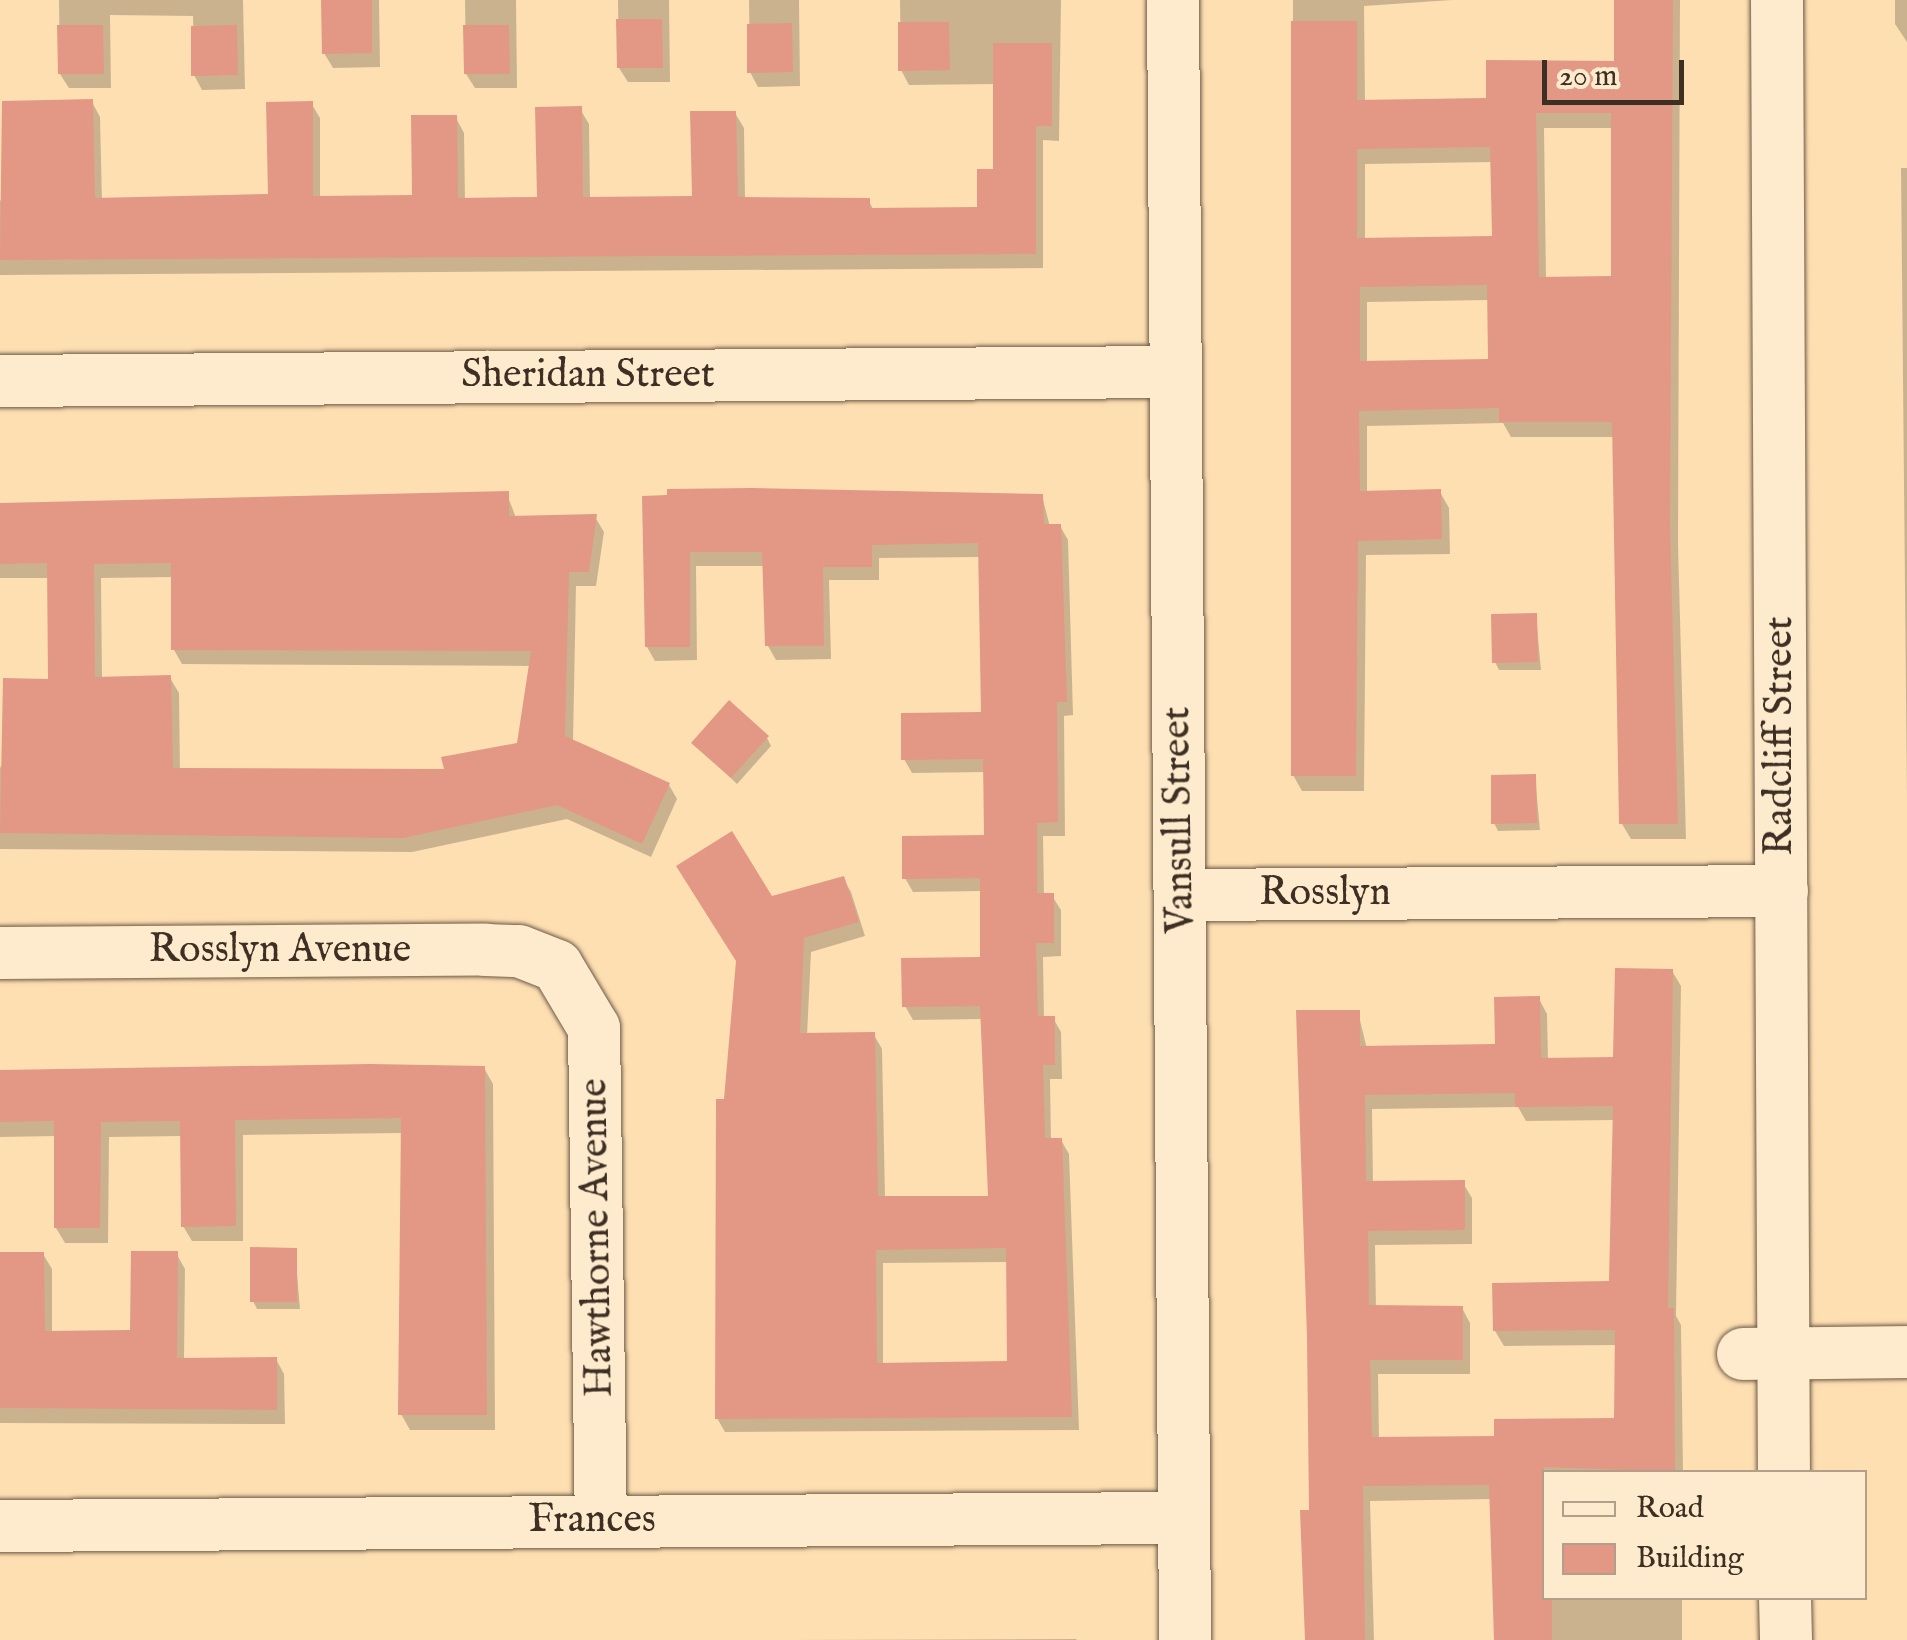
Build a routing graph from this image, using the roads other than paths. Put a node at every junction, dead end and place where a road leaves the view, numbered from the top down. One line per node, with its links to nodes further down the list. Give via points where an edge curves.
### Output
1 (1174, 0): 3 (street, Vansull Street)
2 (1777, 0): 5 (street, Radcliff Street)
3 (1176, 372): 4 (street, Sheridan Street); 6 (street, Vansull Street)
4 (0, 380)
5 (1782, 891): 6 (street, Rosslyn); 10 (street, Radcliff Street)
6 (1182, 895): 12 (street, Vansull Street)
7 (0, 953): 8 (street, Rosslyn Avenue, via 486,950 520,951)
8 (557, 966): 13 (street, Hawthorne Avenue, via 594,1028)
9 (1907, 1352): 10 (street)
10 (1763, 1354): 11 (street, Radcliff Street)
11 (1784, 1470)
12 (1184, 1518): 13 (street, Frances); 16 (street, Vansull Street)
13 (601, 1521): 14 (street, Frances)
14 (0, 1526)
15 (1786, 1600): 17 (street)
16 (1185, 1640)
17 (1786, 1640)

